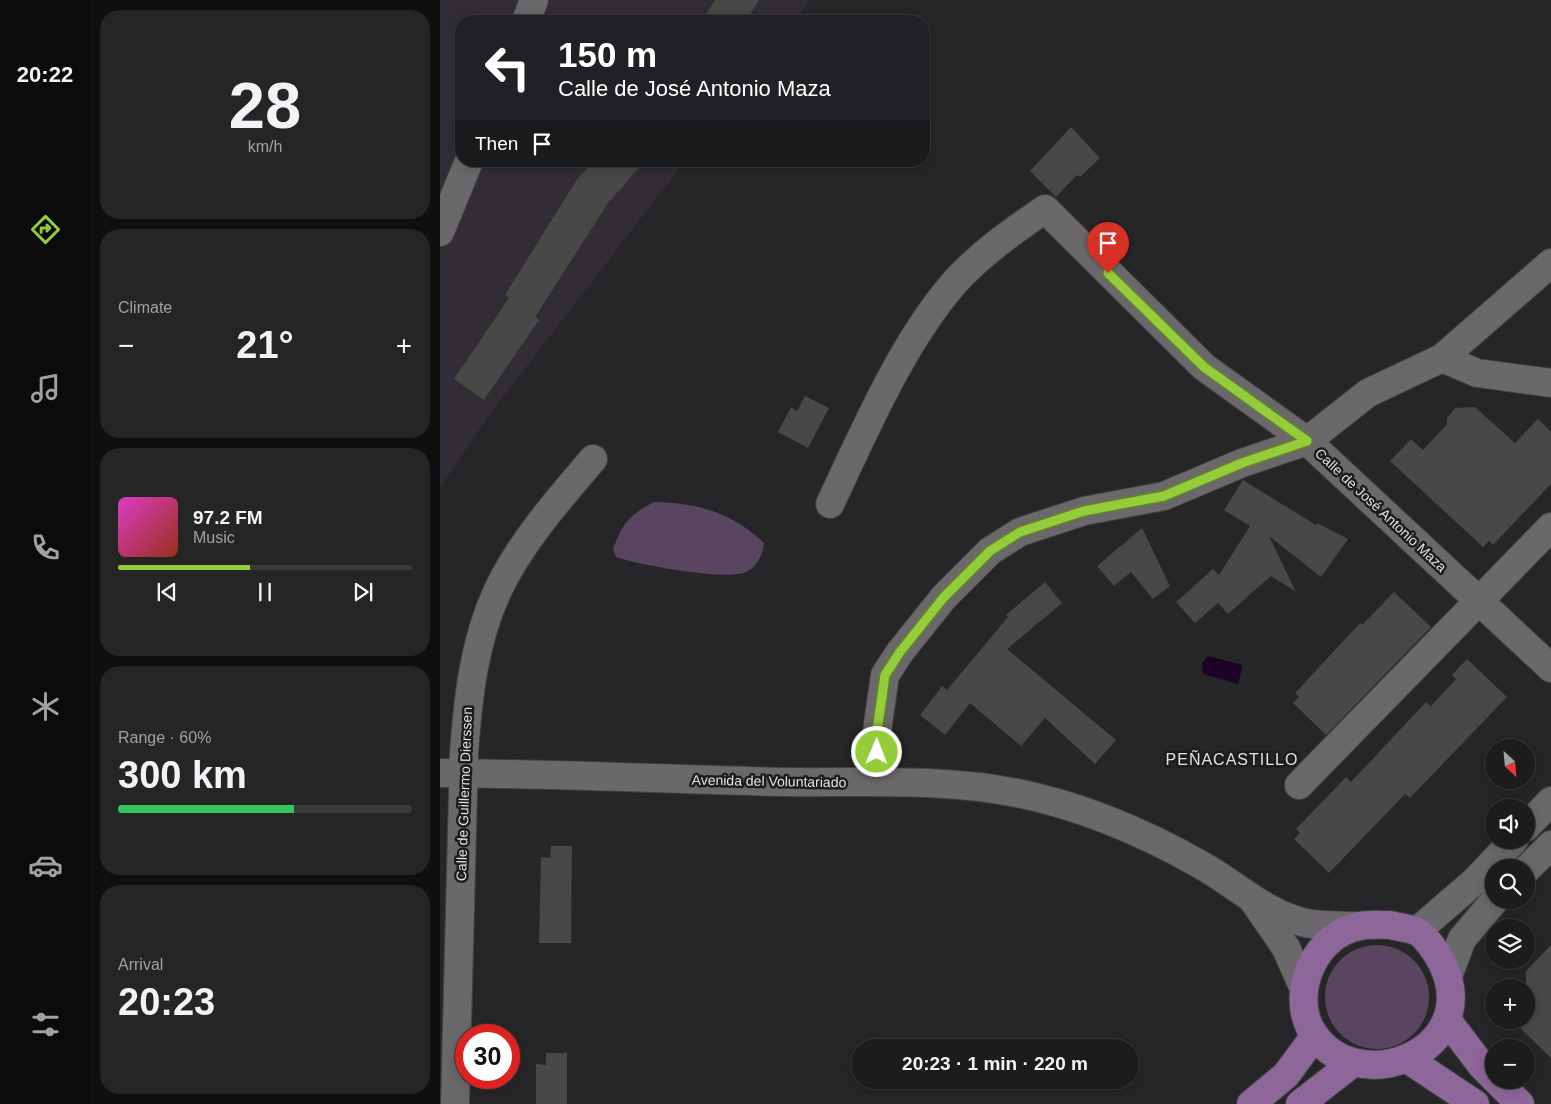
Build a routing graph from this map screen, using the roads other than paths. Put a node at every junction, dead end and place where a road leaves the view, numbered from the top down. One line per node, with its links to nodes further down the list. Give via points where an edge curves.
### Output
1 (534, 0): 2 (street)
2 (528, 15)
3 (467, 167): 4 (street)
4 (440, 232)
5 (1551, 263): 6 (street)
6 (1442, 358): 7 (street, via 1477,374); 8 (street, via 1368,393)
7 (1551, 383)
8 (1307, 441): 10 (street, Calle de José Antonio Maza, via 1204,367 1045,209 1006,235 955,283 917,336 880,401); 12 (street, Calle de José Antonio Maza); 15 (street, via 1242,463 1164,496 1084,511 1020,532 990,551 944,597 885,675 876,738)
9 (593, 459): 14 (street, Calle de Guillermo Dierssen, via 511,567 494,601 486,619)
10 (830, 504)
11 (1551, 527): 12 (street)
12 (1480, 601): 13 (street, Calle de José Antonio Maza); 16 (street)
13 (1551, 668)
14 (452, 773): 15 (street, Avenida del Voluntariado); 35 (street, Calle de Guillermo Dierssen)
15 (879, 782): 22 (street, Avenida del Voluntariado, via 974,787 1017,793 1100,817 1204,867)
16 (1299, 785)
17 (1551, 801): 18 (street)
18 (1535, 818)
19 (1551, 845): 21 (street)
20 (1505, 849): 25 (street, via 1475,881)
21 (1535, 861)
22 (1253, 900): 24 (street, Avenida del Voluntariado, via 1303,923); 27 (street, Avenida del Voluntariado, via 1286,948)
23 (1487, 909): 26 (street, via 1462,939)
24 (1359, 926): 25 (main road, via 1390,924); 27 (main road, via 1338,934 1321,949 1310,968)
25 (1417, 931): 26 (main road, via 1437,954)
26 (1448, 976): 28 (main road, via 1451,998)
27 (1304, 989): 29 (main road, via 1305,1014)
28 (1447, 1020): 30 (main road, via 1434,1045); 32 (main road)
29 (1314, 1037): 31 (main road, via 1329,1054); 36 (main road, via 1286,1075)
30 (1412, 1062): 31 (main road, via 1379,1071); 34 (main road)
31 (1349, 1066): 37 (main road)
32 (1485, 1069)
33 (1505, 1089): 38 (main road)
34 (1466, 1102)
35 (455, 1104)
36 (1251, 1104)
37 (1300, 1104)
38 (1520, 1104)

